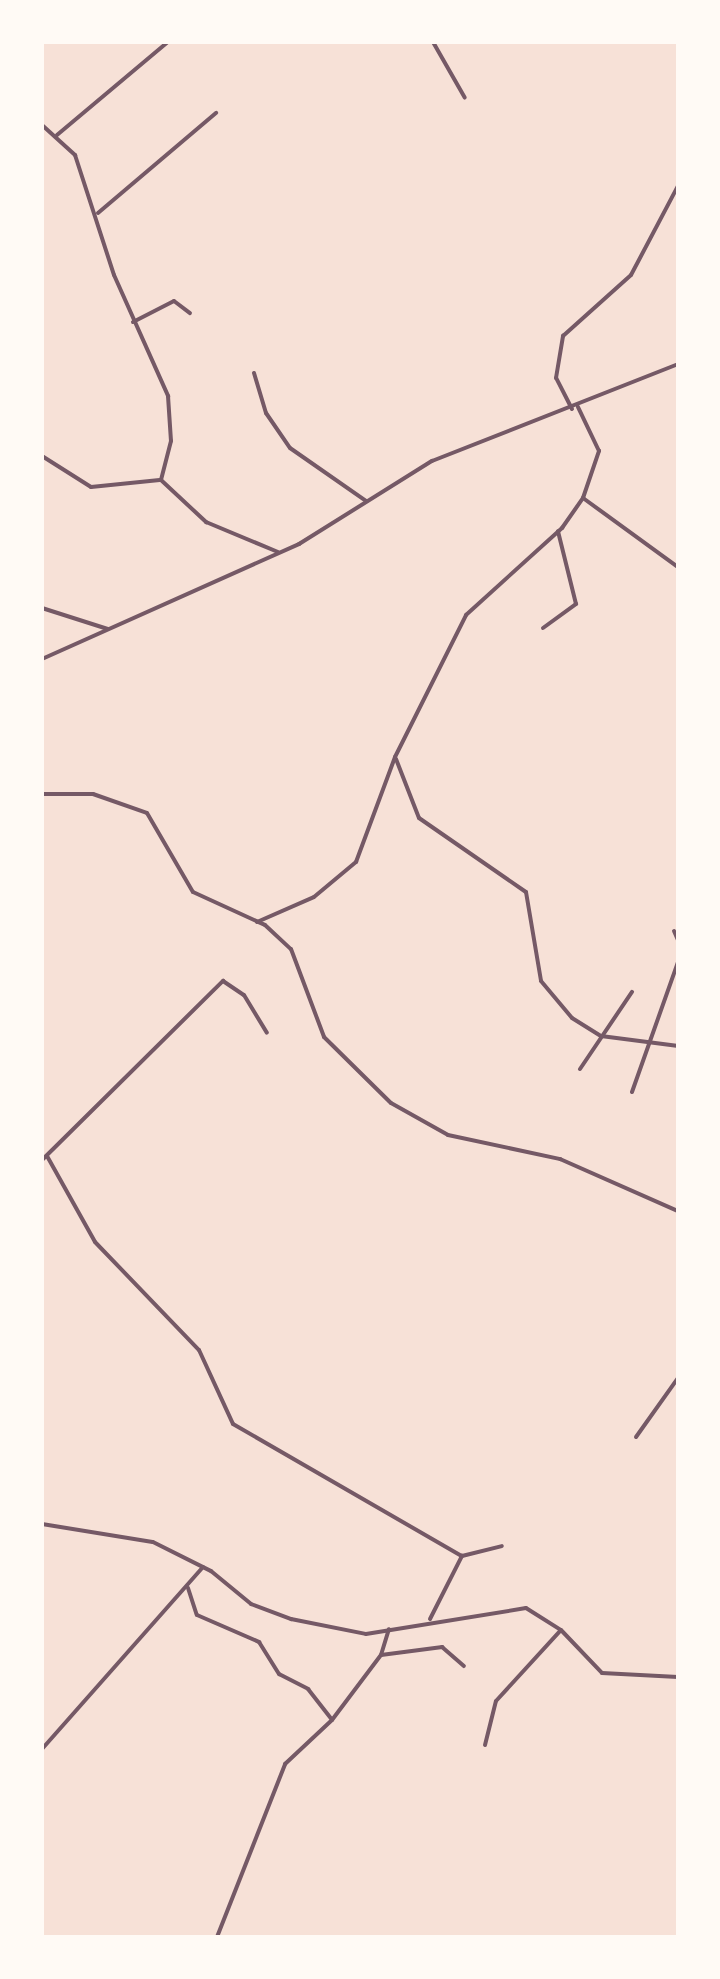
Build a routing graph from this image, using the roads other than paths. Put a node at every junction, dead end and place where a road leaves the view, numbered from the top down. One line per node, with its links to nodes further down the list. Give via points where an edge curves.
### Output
1 (168, 42): 6 (street)
2 (433, 42): 3 (street)
3 (465, 98)
4 (216, 113): 8 (street)
5 (42, 125): 6 (street)
6 (57, 135): 8 (street, via 75,155)
7 (678, 186): 13 (street, via 631,275 563,336 556,378)
8 (98, 213): 10 (street)
9 (190, 313): 10 (street, via 174,301)
10 (133, 322): 15 (street, via 172,416)
11 (678, 364): 13 (street)
12 (254, 373): 17 (street, via 266,413 290,448)
13 (575, 408): 16 (street, via 599,451); 17 (street, via 432,461)
14 (42, 456): 15 (street, via 91,487)
15 (161, 480): 19 (street, via 206,522)
16 (583, 498): 18 (street); 20 (street)
17 (366, 501): 19 (street)
18 (558, 531): 22 (street, via 576,604); 25 (street, via 466,615)
19 (281, 553): 23 (street)
20 (678, 567)
21 (42, 608): 23 (street)
22 (543, 628)
23 (109, 630): 24 (street)
24 (42, 659)
25 (395, 757): 27 (street, via 356,862 314,897); 33 (street, via 419,818 526,892 541,981 572,1018)
26 (42, 794): 27 (street, via 93,794 140,808 154,819 193,892)
27 (257, 922): 39 (street, via 291,949 324,1037 374,1092 448,1135 560,1159)
28 (674, 931): 29 (street)
29 (678, 940)
30 (678, 962): 34 (street)
31 (632, 992): 33 (street)
32 (267, 1033): 38 (street, via 244,995 223,981)
33 (601, 1036): 34 (street); 36 (street)
34 (654, 1039): 35 (street); 37 (street)
35 (678, 1046)
36 (580, 1069)
37 (632, 1092)
38 (44, 1158): 44 (street, via 95,1242 199,1350 227,1419 272,1453)
39 (678, 1211)
40 (678, 1378): 41 (street)
41 (636, 1437)
42 (42, 1524): 45 (street, via 132,1534)
43 (502, 1546): 44 (street)
44 (462, 1556): 47 (street)
45 (203, 1567): 46 (street); 48 (street, via 251,1604 291,1619 366,1634)
46 (188, 1588): 53 (street, via 197,1615 259,1642 279,1674 308,1689); 55 (street)
47 (430, 1619): 48 (street); 49 (street, via 526,1608)
48 (389, 1629): 50 (street)
49 (561, 1630): 52 (street, via 602,1673); 54 (street, via 496,1701)
50 (381, 1655): 51 (street, via 442,1647); 53 (street)
51 (464, 1666)
52 (678, 1677)
53 (332, 1720): 56 (street, via 285,1764)
54 (485, 1745)
55 (42, 1749)
56 (217, 1937)

